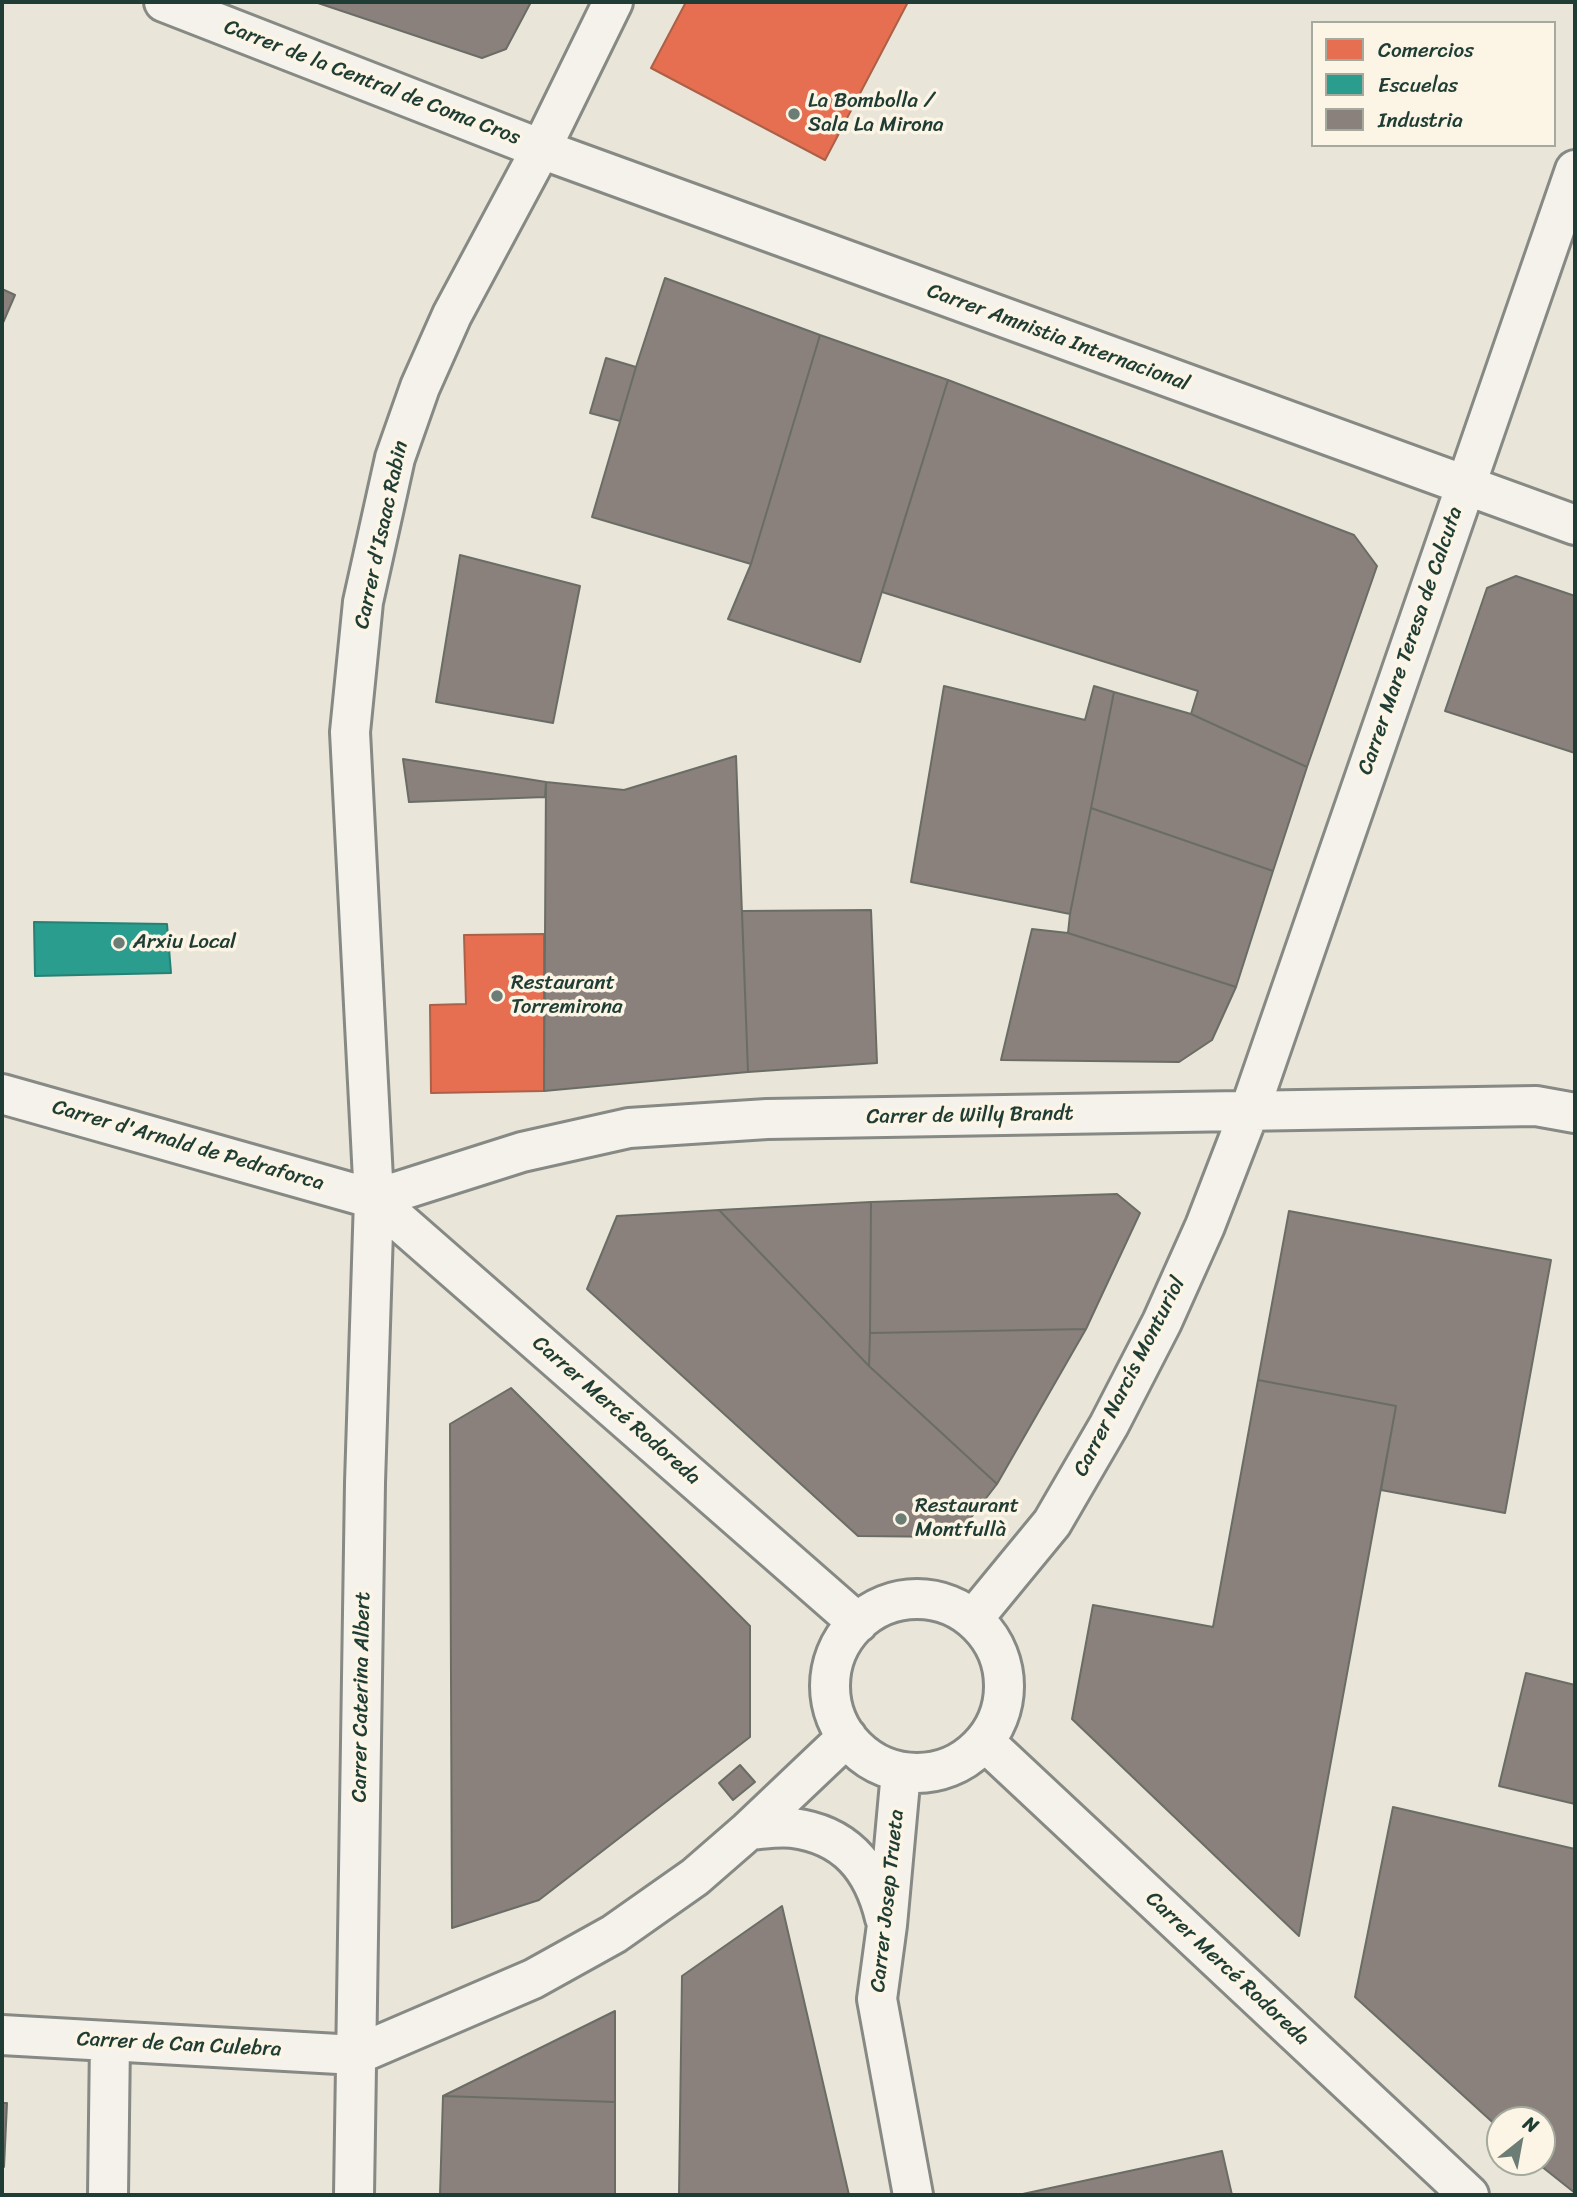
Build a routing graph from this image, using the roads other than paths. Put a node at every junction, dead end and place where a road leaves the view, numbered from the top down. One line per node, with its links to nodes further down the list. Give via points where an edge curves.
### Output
1 (163, 2): 3 (street, Carrer de la Central de Coma Cros)
2 (613, 2): 3 (street, Carrer d'Isaac Rabin)
3 (541, 149): 5 (street, Carrer Amnistia Internacional); 10 (street, Carrer d'Isaac Rabin, via 420,387 395,458 362,602 350,732)
4 (1575, 170): 5 (street, Carrer Mare Teresa de Calcuta)
5 (1465, 487): 6 (street, Carrer Amnistia Internacional); 8 (street, Carrer Mare Teresa de Calcuta)
6 (1575, 525)
7 (2, 1094): 10 (street, Carrer d'Arnald de Pedraforca)
8 (1249, 1112): 9 (street, Carrer de Willy Brandt, via 1536,1106); 10 (street, Carrer de Willy Brandt, via 767,1119 629,1128 522,1152); 11 (street, Carrer Narcís Monturiol, via 1205,1226 1109,1425 1052,1522)
9 (1575, 1113)
10 (374, 1199): 12 (street, Carrer Mercé Rodoreda); 20 (street, Carrer Caterina Albert)
11 (973, 1619): 12 (street, via 955,1607 914,1599 874,1610); 14 (street, via 991,1639 1002,1664 1005,1692 999,1719)
12 (858, 1623): 13 (street, via 837,1652 830,1686 832,1704)
13 (847, 1737): 15 (street, via 870,1760); 16 (street)
14 (985, 1742): 15 (street, via 956,1765 938,1771); 24 (street, Carrer Mercé Rodoreda)
15 (901, 1772): 17 (street, Carrer Josep Trueta)
16 (749, 1830): 17 (street, via 792,1827 825,1837 853,1854 870,1876); 20 (street, via 695,1877 614,1934 533,1979)
17 (887, 1925): 23 (street, Carrer Josep Trueta, via 877,1999)
18 (2, 2035): 19 (street, Carrer de Can Culebra)
19 (110, 2041): 20 (street, Carrer de Can Culebra); 21 (street)
20 (356, 2055): 22 (street, Carrer Caterina Albert)
21 (108, 2195)
22 (354, 2195)
23 (913, 2195)
24 (1469, 2195)

